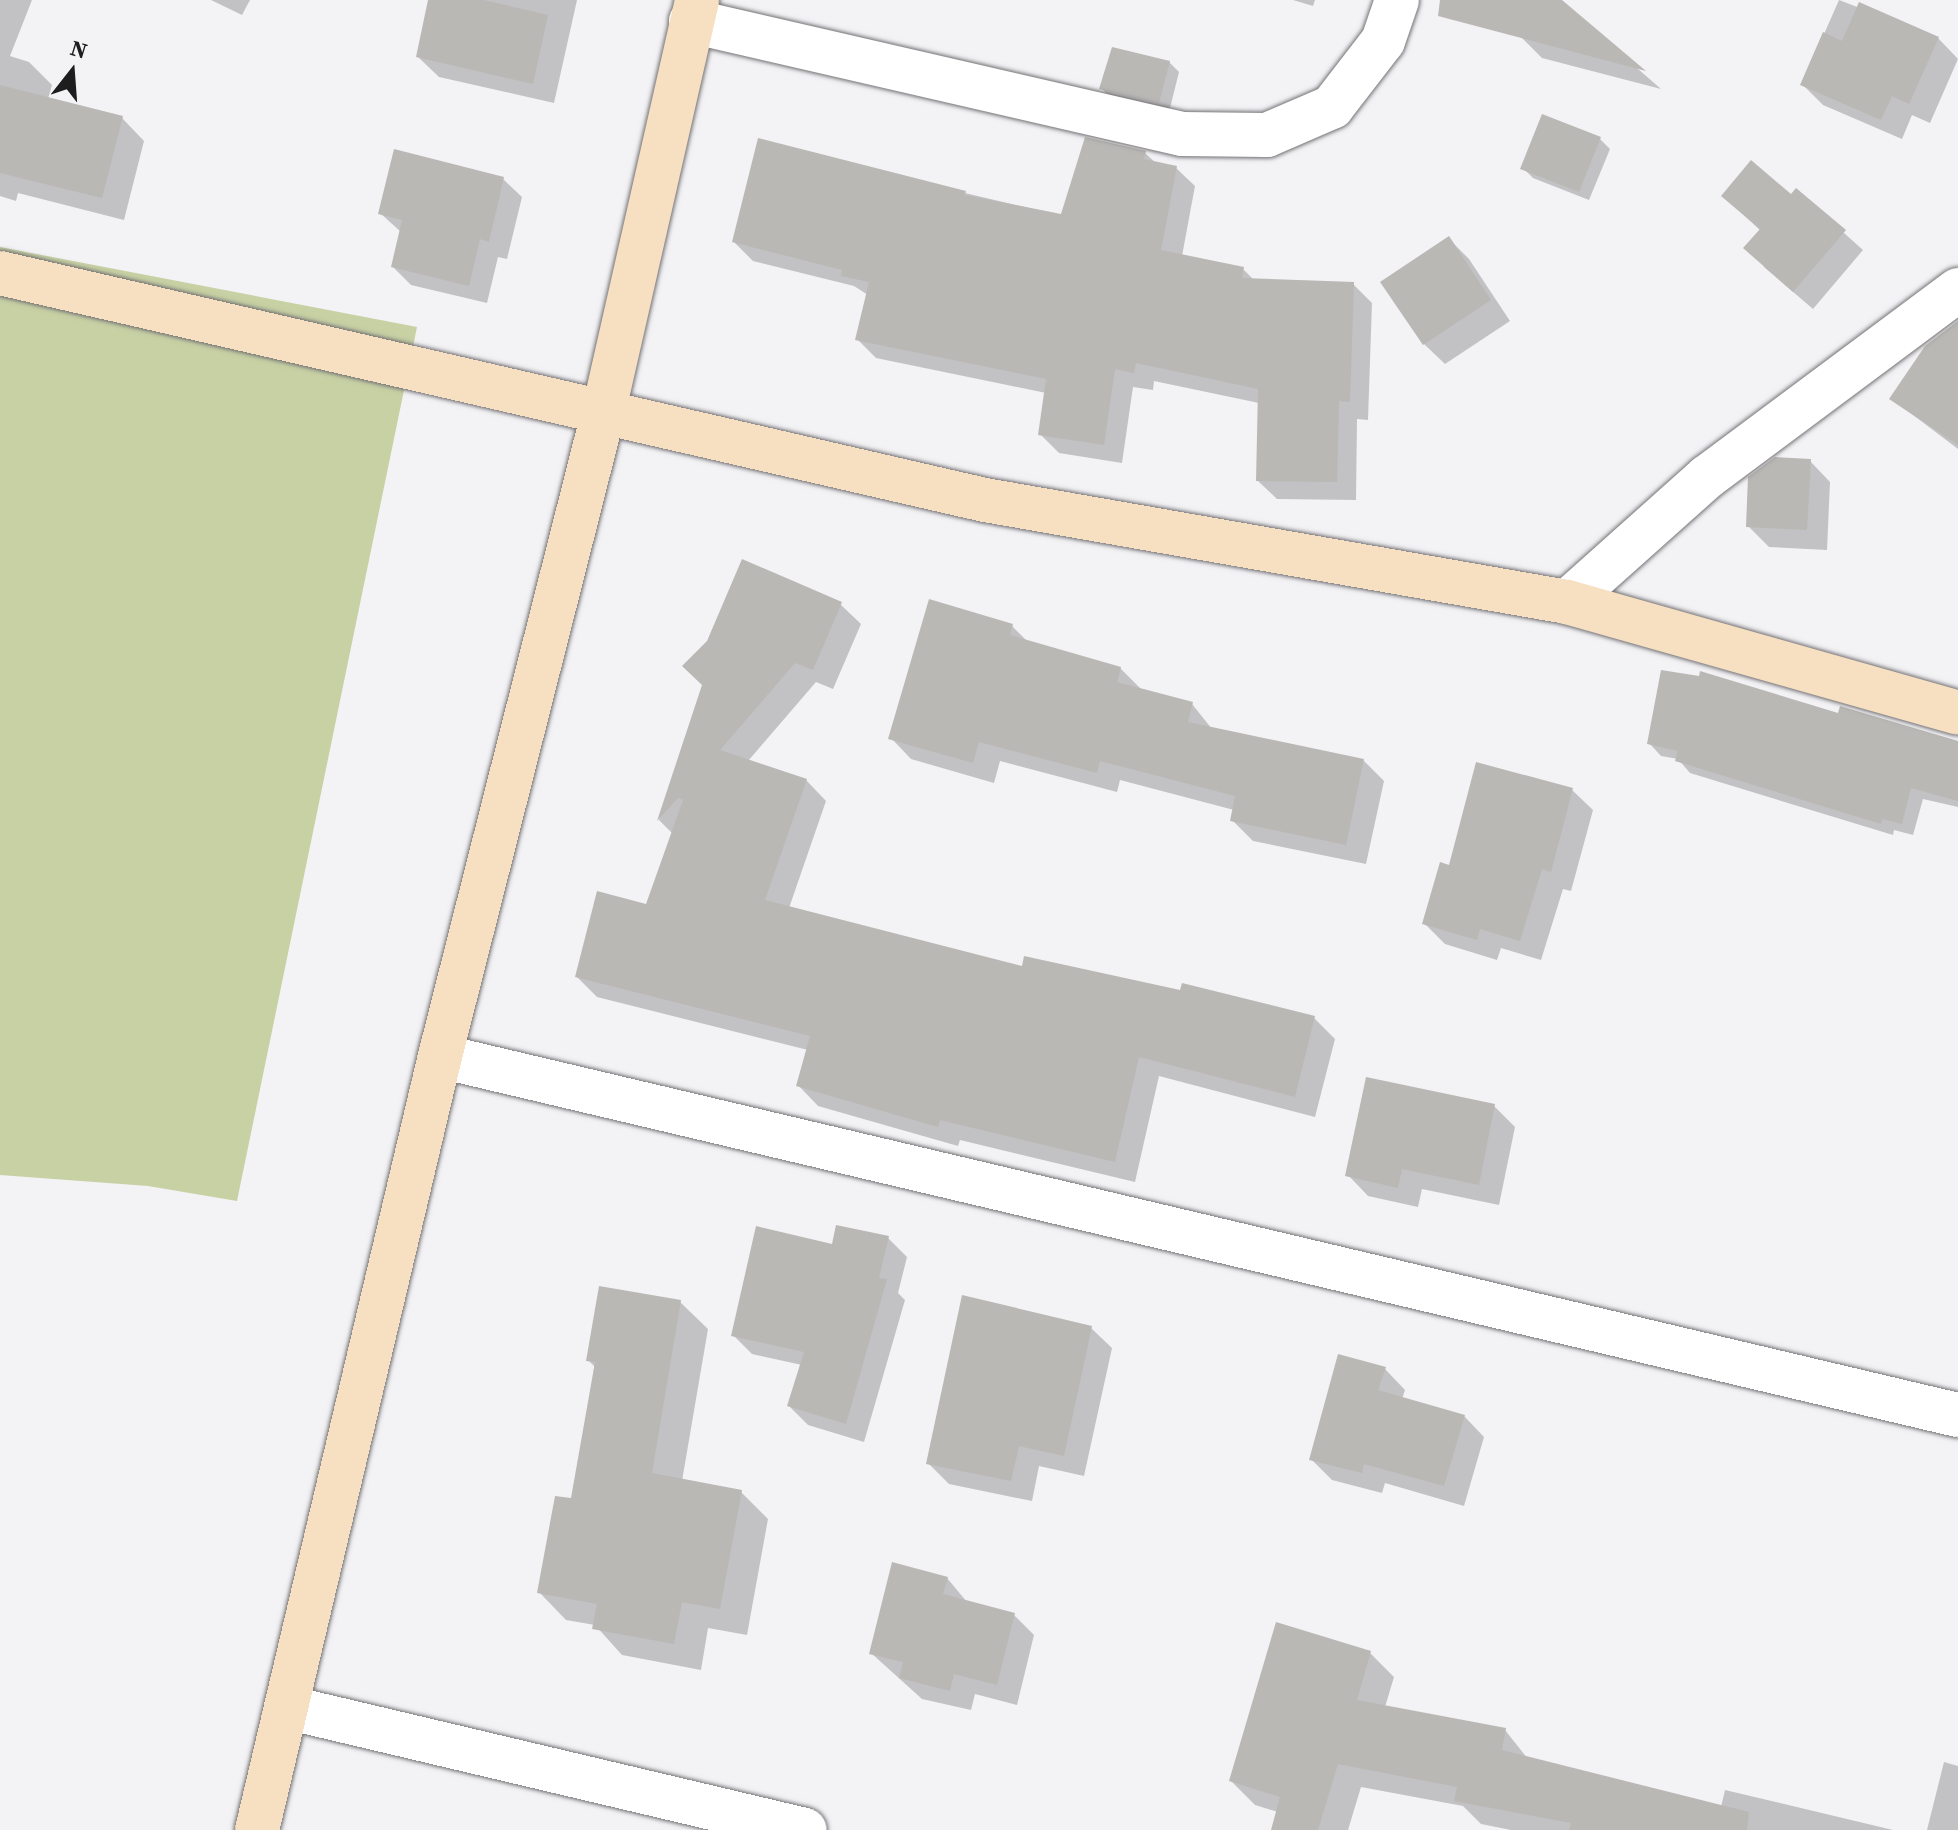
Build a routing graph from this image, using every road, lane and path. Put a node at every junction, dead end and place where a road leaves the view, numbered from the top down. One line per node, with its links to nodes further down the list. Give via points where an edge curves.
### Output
1 (1397, 0): 2 (street, via 1383,41 1332,107 1267,135 1182,134)
2 (694, 11): 5 (street)
3 (0, 273): 5 (street)
4 (1958, 290): 6 (street, via 1707,477)
5 (604, 410): 6 (street, via 1079,519); 8 (street)
6 (1567, 602): 7 (street)
7 (1958, 713)
8 (440, 1056): 9 (street); 10 (street)
9 (1958, 1415)
10 (286, 1707): 11 (street); 12 (street)
11 (257, 1830)
12 (805, 1830)

